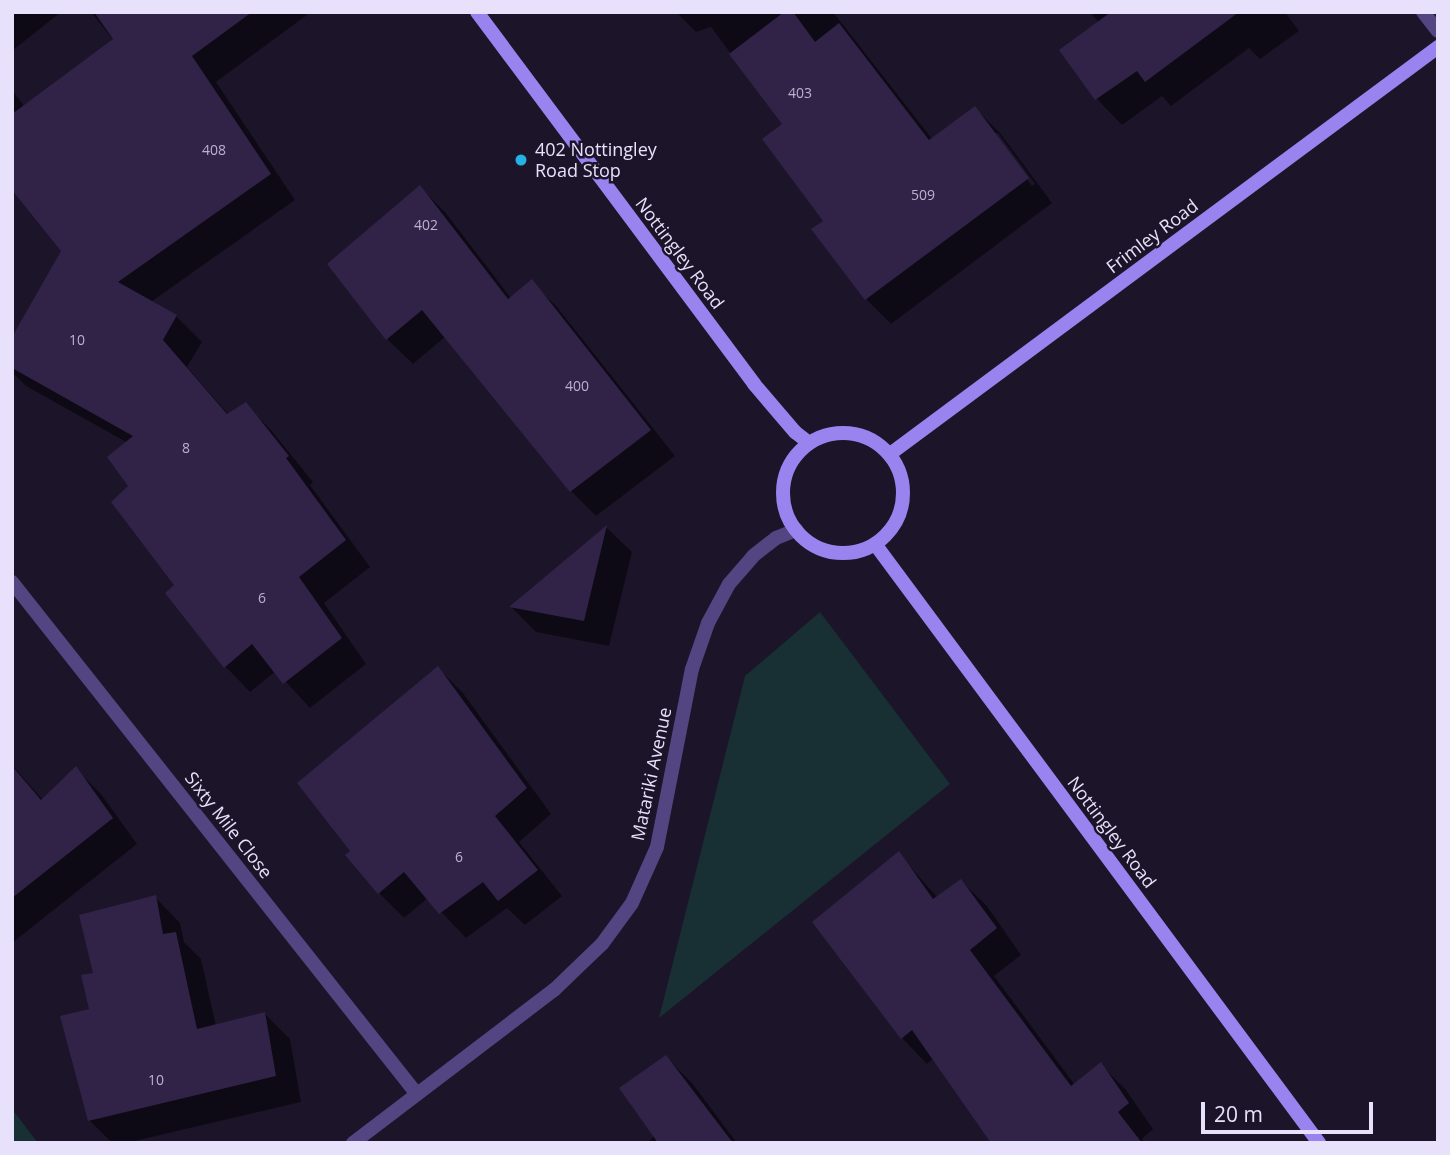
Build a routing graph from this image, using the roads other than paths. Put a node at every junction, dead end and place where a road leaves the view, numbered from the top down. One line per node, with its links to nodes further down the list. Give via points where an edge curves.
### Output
1 (477, 12): 5 (street, Nottingley Road, via 754,384)
2 (1423, 12): 3 (street)
3 (1438, 31)
4 (1438, 47): 6 (street, Frimley Road)
5 (809, 443): 6 (street, via 829,434 852,433 872,440); 7 (street, via 792,460 783,483 784,508)
6 (890, 454): 8 (street, via 901,477 902,503 894,527)
7 (796, 530): 8 (street, via 812,545 832,553 854,552); 10 (street, Matariki Avenue, via 776,538 753,556 729,584 708,623 692,670 657,847 632,903 602,944 554,990)
8 (875, 544): 12 (street, Nottingley Road)
9 (12, 582): 10 (street, Sixty Mile Close)
10 (416, 1093): 11 (street, Matariki Avenue)
11 (352, 1143)
12 (1319, 1143)

